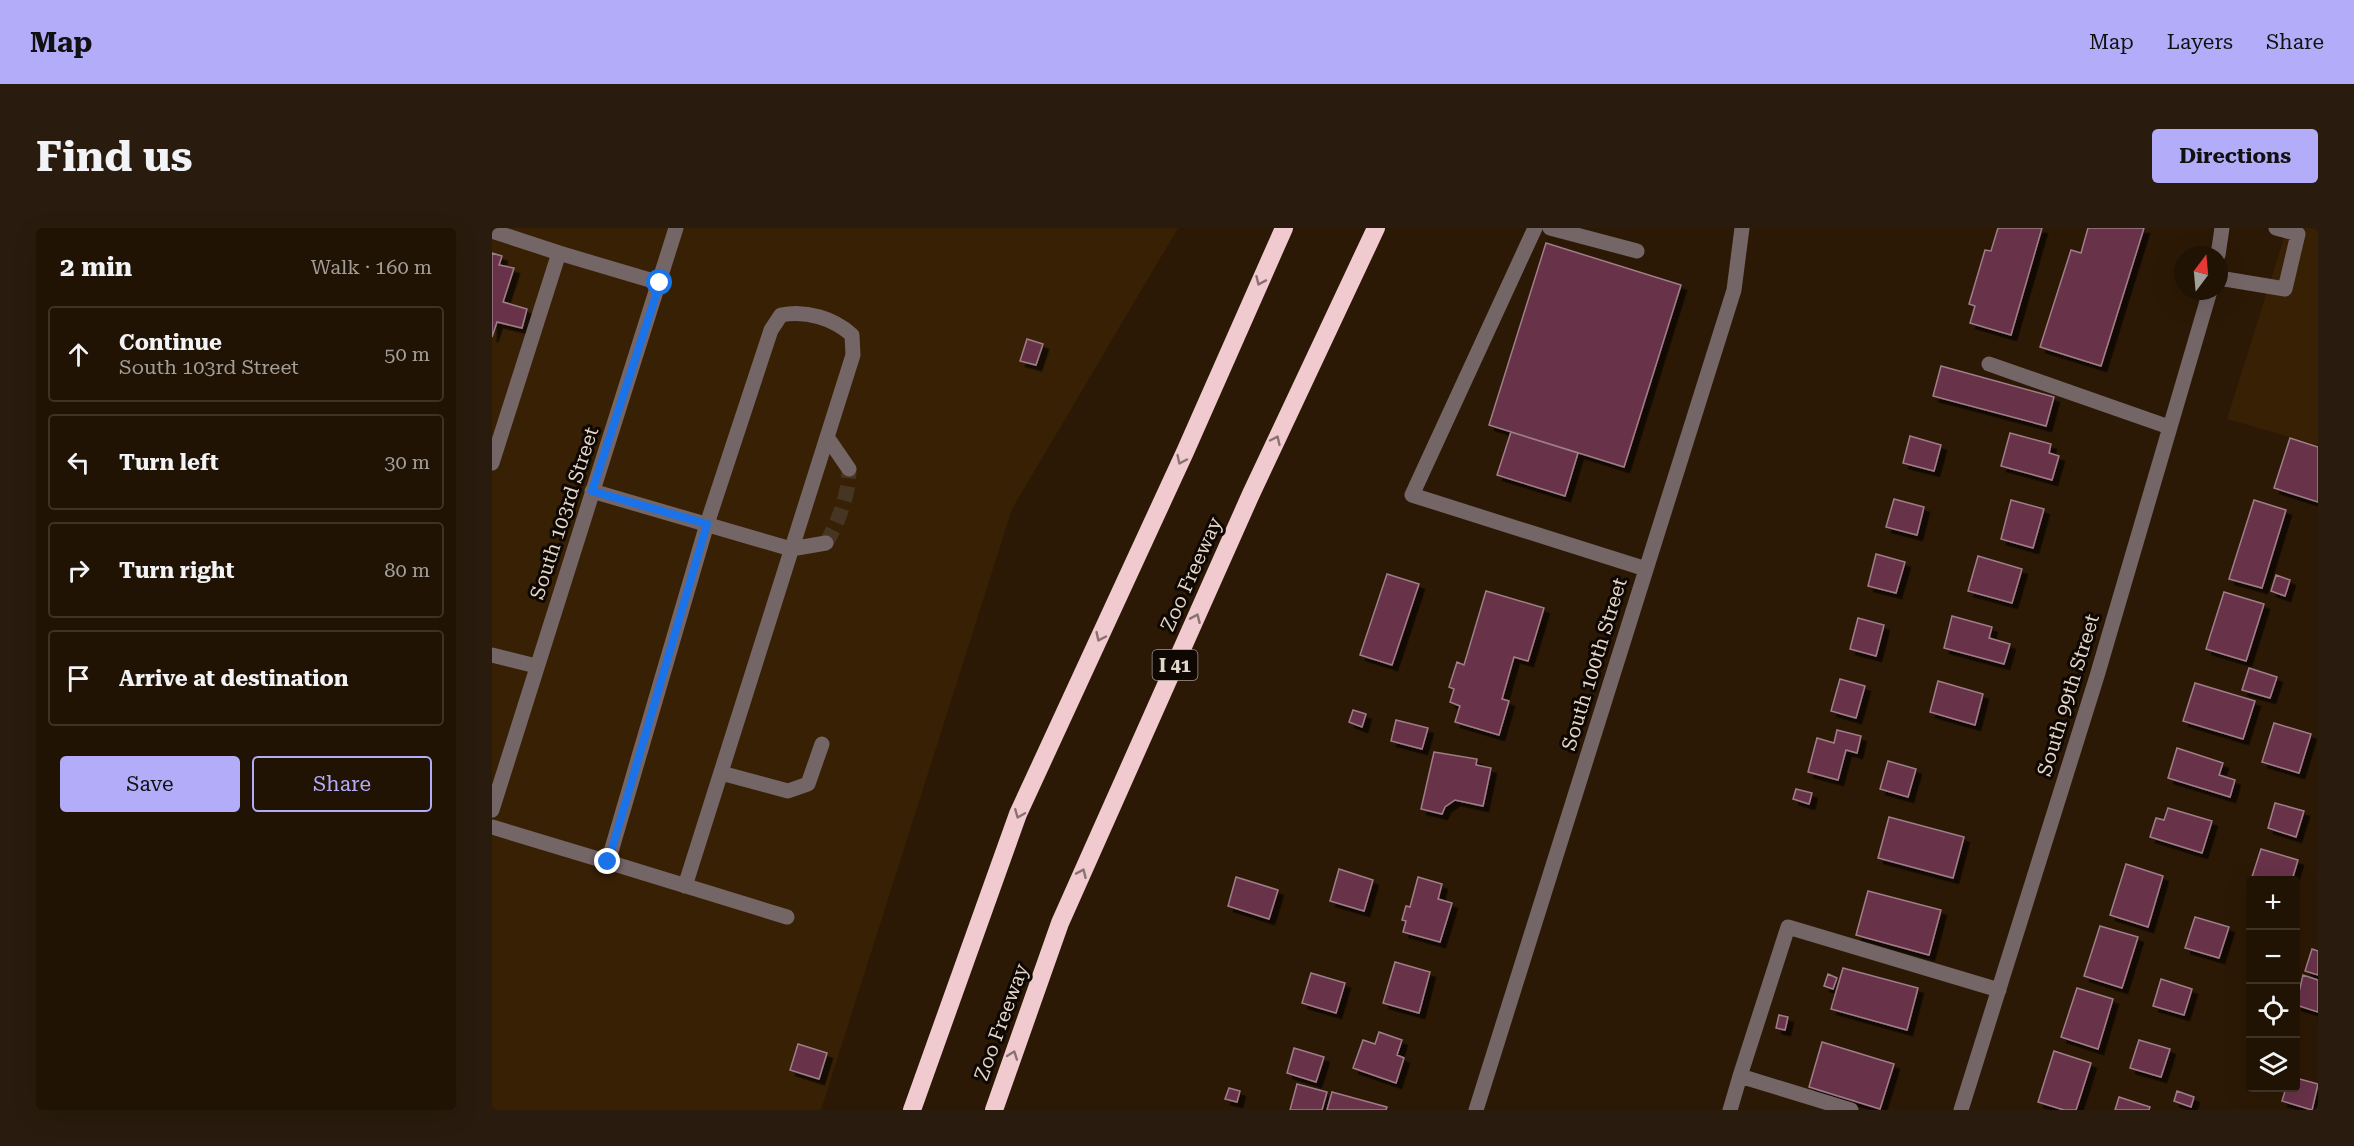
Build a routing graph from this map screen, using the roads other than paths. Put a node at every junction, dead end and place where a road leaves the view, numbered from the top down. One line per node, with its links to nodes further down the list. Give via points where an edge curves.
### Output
1 (676, 228): 15 (street, South 103rd Street)
2 (1284, 228): 38 (highway, one-way to 38, via 1018,814)
3 (1376, 228): 39 (highway, Zoo Freeway / I 41, one-way to 3, via 1060,923 1256,483)
4 (1535, 228): 26 (street, via 1412,495)
5 (1550, 228): 12 (street)
6 (1742, 228): 26 (street, South 100th Street, via 1734,290)
7 (2222, 228): 11 (street)
8 (2276, 228): 10 (street)
9 (492, 231): 13 (street)
10 (2300, 231): 14 (street, via 2285,290)
11 (2219, 246)
12 (1637, 251)
13 (559, 253): 15 (street); 20 (street)
14 (2228, 280)
15 (660, 283): 22 (street, South 103rd Street)
16 (2207, 300): 18 (street, South 99th Street)
17 (1989, 364): 18 (street)
18 (2169, 427): 36 (street, South 99th Street, via 2097,676)
19 (827, 437): 21 (street); 23 (street, via 853,355 852,335 840,324 799,311 781,315 771,330); 25 (street)
20 (492, 463)
21 (849, 469)
22 (592, 491): 23 (street); 28 (street, South 103rd Street)
23 (707, 524): 25 (street); 33 (street)
24 (825, 543): 25 (street)
25 (791, 549): 30 (street)
26 (1646, 569): 40 (street, South 100th Street)
27 (492, 655): 28 (street)
28 (536, 666): 31 (street, South 103rd Street)
29 (822, 744): 30 (street, via 808,784 788,791)
30 (721, 773): 34 (street)
31 (492, 810)
32 (492, 827): 33 (street)
33 (608, 862): 34 (street)
34 (685, 886): 35 (street)
35 (787, 917)
36 (1999, 990): 37 (street, via 1788,927); 43 (street, South 99th Street)
37 (1740, 1076): 41 (street); 42 (street)
38 (912, 1110)
39 (993, 1110)
40 (1476, 1110)
41 (1730, 1110)
42 (1851, 1110)
43 (1961, 1110)

